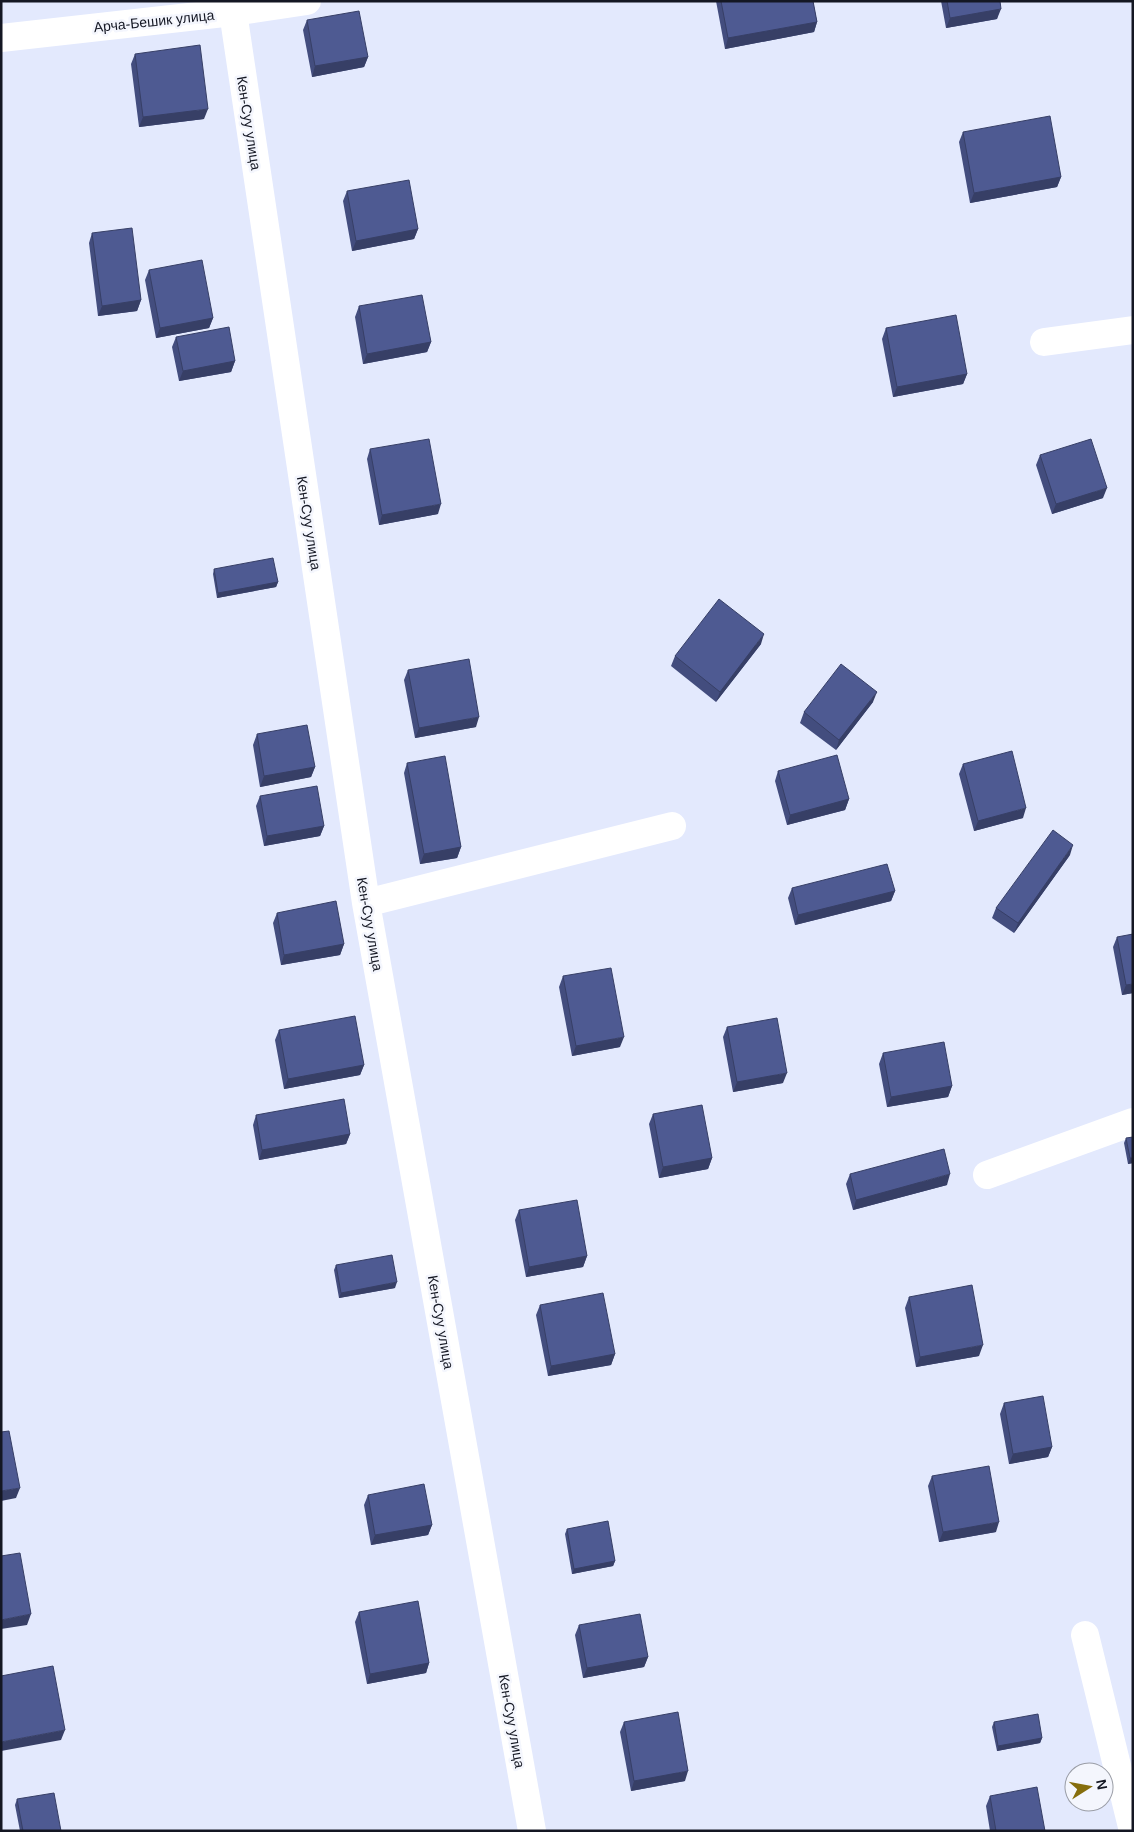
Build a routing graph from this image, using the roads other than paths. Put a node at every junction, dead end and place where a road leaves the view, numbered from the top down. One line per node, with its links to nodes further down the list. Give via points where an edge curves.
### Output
1 (307, 1): 2 (street, Арча-Бешик улица)
2 (233, 12): 3 (street, Арча-Бешик улица); 7 (street, Кен-Суу улица)
3 (1, 38)
4 (1133, 330): 5 (street)
5 (1044, 342)
6 (672, 826): 7 (street)
7 (366, 903): 11 (street, Кен-Суу улица)
8 (1133, 1122): 9 (street)
9 (987, 1175)
10 (1085, 1635): 12 (street)
11 (532, 1831)
12 (1133, 1831)

